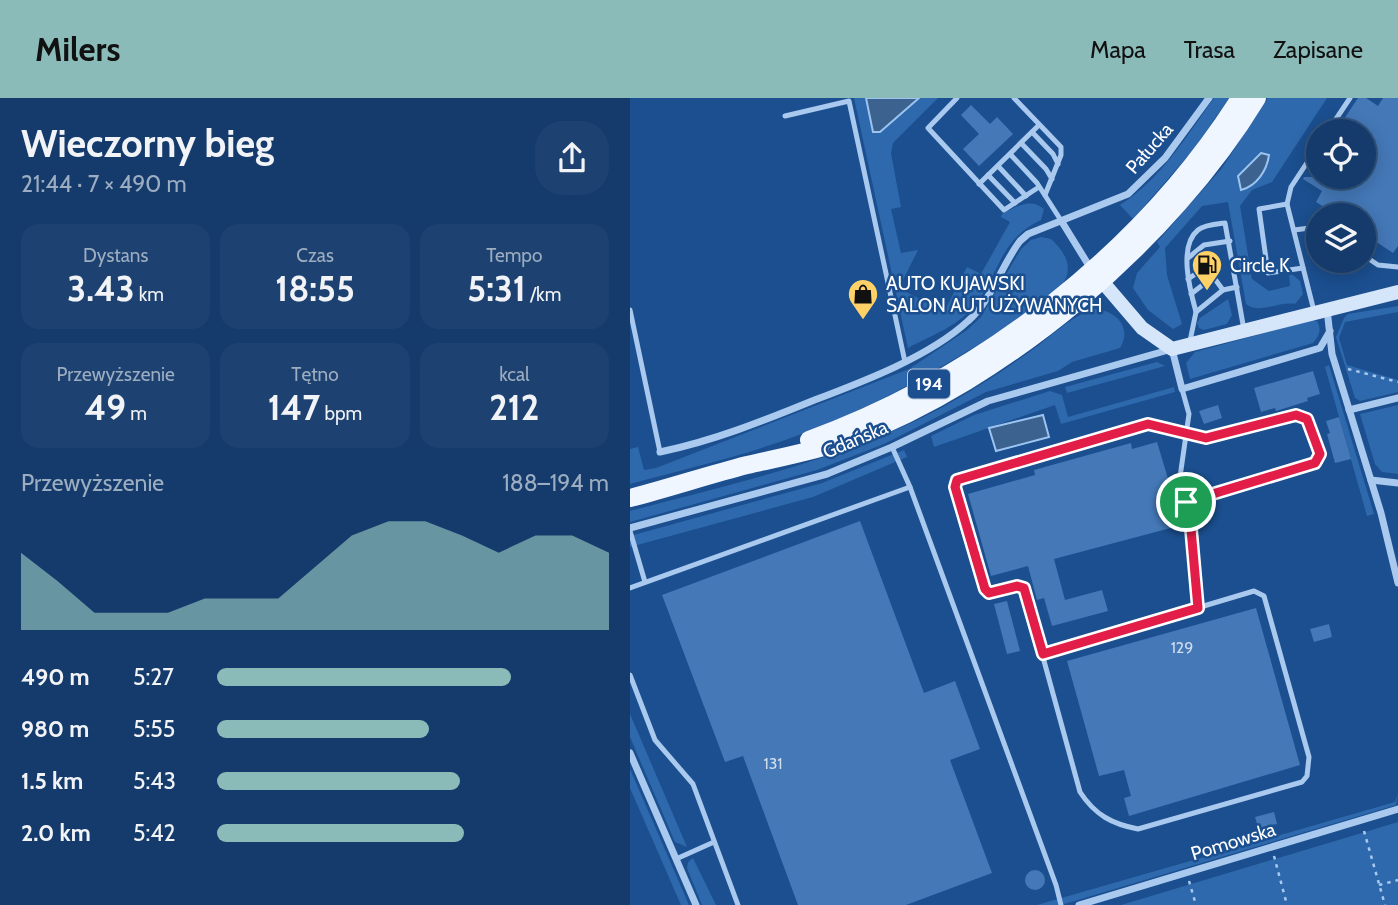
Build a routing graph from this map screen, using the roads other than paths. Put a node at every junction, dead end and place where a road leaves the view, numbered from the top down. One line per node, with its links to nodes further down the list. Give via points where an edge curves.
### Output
1 (957, 98): 18 (lane, via 928,128)
2 (1014, 98): 9 (lane)
3 (1209, 98): 24 (street, Pałucka, via 1139,185 1110,203)
4 (1240, 98): 32 (main road, 194, via 1173,190)
5 (1256, 98): 32 (main road, 194, via 1182,201)
6 (1350, 98): 8 (lane)
7 (785, 116): 46 (lane, via 849,101)
8 (1336, 119)
9 (1039, 125): 10 (lane); 13 (lane, via 1061,147)
10 (1032, 132): 11 (lane); 13 (lane)
11 (1021, 143): 12 (lane); 17 (lane)
12 (1010, 154): 15 (lane); 19 (lane)
13 (1058, 164): 17 (lane)
14 (1306, 164): 23 (lane, via 1291,187)
15 (998, 166): 16 (lane); 21 (lane)
16 (988, 175): 18 (lane); 22 (lane)
17 (1052, 179): 20 (lane)
18 (979, 184): 22 (lane, via 1004,210)
19 (1039, 187): 20 (lane); 21 (lane)
20 (1045, 195): 24 (lane)
21 (1026, 196): 22 (lane)
22 (1015, 203)
23 (1287, 204): 26 (lane); 31 (lane, via 1258,209 1268,273)
24 (1062, 222): 32 (street); 46 (street, via 1020,241 967,323)
25 (1306, 228): 26 (lane)
26 (1294, 230): 31 (lane)
27 (1230, 241): 28 (lane, via 1204,245); 28 (lane, via 1225,223 1199,228 1189,241); 35 (lane)
28 (1188, 258): 34 (lane)
29 (1376, 264): 30 (lane)
30 (1398, 267)
31 (1303, 268): 40 (lane)
32 (1097, 275): 45 (street, via 1142,328); 56 (main road, Gdańska / 194, via 1012,350 903,415 792,457)
33 (1213, 277): 34 (lane, via 1206,267); 36 (lane); 38 (lane)
34 (1188, 279): 38 (lane)
35 (1237, 287): 36 (lane); 42 (lane)
36 (1223, 290): 41 (lane)
37 (1398, 292): 40 (street, Gdańska)
38 (1191, 294): 41 (lane)
39 (630, 310): 52 (lane)
40 (1321, 310): 42 (street, Gdańska); 43 (street)
41 (1196, 312): 44 (lane)
42 (1244, 330): 44 (street, Gdańska)
43 (1329, 331): 47 (street, via 1321,348); 49 (street)
44 (1189, 344): 45 (street, Gdańska)
45 (1172, 349): 47 (street); 51 (street, Gdańska, via 988,401)
46 (905, 362): 52 (street, via 752,425)
47 (1182, 389): 50 (lane, via 1189,414)
48 (1398, 398): 49 (street)
49 (1349, 410): 53 (street)
50 (1186, 433): 57 (lane, via 1180,477); 57 (lane, via 1206,438 1296,415 1307,419 1320,454 1315,463); 63 (lane, via 1148,424 957,480 955,487 985,589 989,593 1024,588)
51 (892, 447): 55 (lane); 58 (street, Gdańska, via 827,474)
52 (660, 452)
53 (1371, 480): 54 (street); 60 (street)
54 (1398, 483)
55 (910, 487): 59 (lane); 71 (lane)
56 (630, 498)
57 (1186, 502): 62 (lane)
58 (630, 529): 59 (lane)
59 (645, 582): 61 (lane)
60 (1398, 583)
61 (630, 588)
62 (1198, 608): 63 (lane); 63 (lane, via 1254,590 1264,596 1309,757 1302,782 1139,829 1101,817 1080,792)
63 (1043, 654)
64 (630, 675): 67 (lane, via 655,740 693,784)
65 (630, 753): 68 (street)
66 (1398, 809): 72 (street, Pomowska)
67 (714, 842): 68 (lane); 70 (lane)
68 (676, 859): 69 (street)
69 (695, 905)
70 (738, 905)
71 (1061, 905)
72 (1079, 905)

